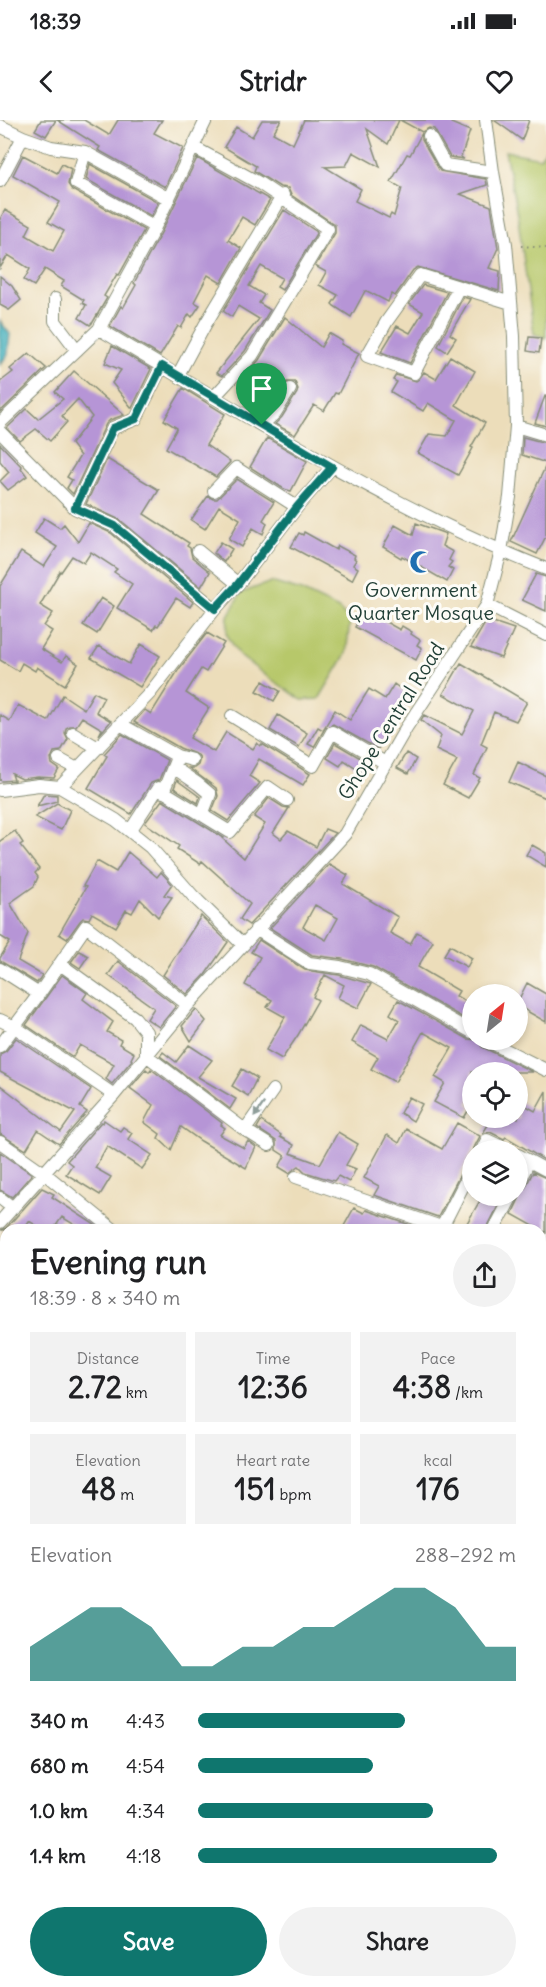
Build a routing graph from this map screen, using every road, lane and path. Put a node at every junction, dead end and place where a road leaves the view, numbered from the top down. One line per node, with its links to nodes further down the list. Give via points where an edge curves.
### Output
1 (206, 120): 6 (street)
2 (486, 120): 8 (street, Ghope Central Road)
3 (0, 126): 5 (street)
4 (429, 136): 8 (street, via 445,165)
5 (23, 137): 7 (street, via 51,147); 9 (street)
6 (193, 147): 11 (street); 23 (street, via 259,183 328,229 252,356)
7 (85, 152): 11 (street); 12 (street, via 76,183)
8 (493, 172): 13 (street, Ghope Central Road)
9 (0, 181)
10 (283, 195): 21 (street)
11 (169, 199): 12 (street)
12 (155, 227): 18 (street)
13 (506, 244): 14 (path); 17 (street, Ghope Central Road)
14 (546, 248)
15 (459, 287): 15 (street, via 420,275 368,356 414,373); 17 (street)
16 (55, 298): 19 (street, via 55,321)
17 (511, 303): 26 (street, Ghope Central Road)
18 (99, 329): 19 (street); 20 (street)
19 (77, 350): 24 (street)
20 (162, 366): 21 (street); 32 (street, via 136,419 113,428)
21 (178, 375): 23 (street)
22 (290, 389): 25 (street)
23 (214, 397): 25 (street)
24 (0, 423)
25 (262, 425): 29 (street)
26 (516, 426): 28 (street); 34 (street, Ghope Central Road)
27 (0, 432): 32 (street)
28 (546, 435)
29 (332, 467): 31 (street); 34 (street)
30 (214, 491): 31 (street, via 236,468)
31 (297, 507): 36 (street)
32 (75, 508): 38 (street, via 115,526)
33 (198, 551): 36 (street)
34 (501, 551): 35 (street); 37 (street, Ghope Central Road)
35 (546, 568)
36 (238, 584): 38 (street)
37 (487, 605): 39 (street); 56 (street, Ghope Central Road, via 406,728 345,834)
38 (215, 609): 41 (street, via 150,693)
39 (546, 635)
40 (232, 716): 46 (street, via 313,766 332,732)
41 (120, 724): 43 (street); 47 (street)
42 (73, 733): 43 (street)
43 (98, 748): 48 (street)
44 (58, 759): 48 (street)
45 (192, 760): 47 (street)
46 (382, 761)
47 (175, 762): 52 (street); 54 (street, via 210,794)
48 (77, 769): 50 (street)
49 (0, 780): 51 (street)
50 (60, 787): 51 (street, via 39,785); 55 (street)
51 (6, 790)
52 (163, 792): 54 (street); 55 (street, via 158,788)
53 (287, 800): 54 (street, via 268,787 230,832)
54 (202, 815)
55 (130, 831): 57 (street)
56 (256, 929): 57 (street, Ghope Central Road); 63 (street, via 309,963 369,974)
57 (242, 944): 61 (street, Ghope Central Road)
58 (60, 964): 60 (street); 61 (street, via 86,926); 67 (street, via 135,1018 146,1032)
59 (0, 969): 60 (street)
60 (39, 994): 64 (street)
61 (188, 1005): 67 (street, Ghope Central Road)
62 (0, 1020): 64 (street)
63 (462, 1026)
64 (15, 1027): 65 (street); 70 (street)
65 (0, 1046)
66 (506, 1050): 68 (street)
67 (146, 1055): 70 (street, Ghope Central Road); 71 (street)
68 (546, 1070)
69 (273, 1090): 71 (street, one-way to 71)
70 (114, 1095): 76 (street, Ghope Central Road)
71 (244, 1130): 73 (street)
72 (0, 1142): 76 (street)
73 (269, 1145)
74 (529, 1161): 75 (street)
75 (546, 1170)
76 (44, 1173): 81 (street, Ghope Central Road); 83 (street)
77 (296, 1177): 84 (street)
78 (462, 1191): 85 (street)
79 (0, 1198): 81 (street)
80 (507, 1206): 86 (street)
81 (13, 1208): 82 (street, Ghope Central Road)
82 (0, 1222)
83 (107, 1224)
84 (434, 1224)
85 (448, 1224)
86 (497, 1224)

